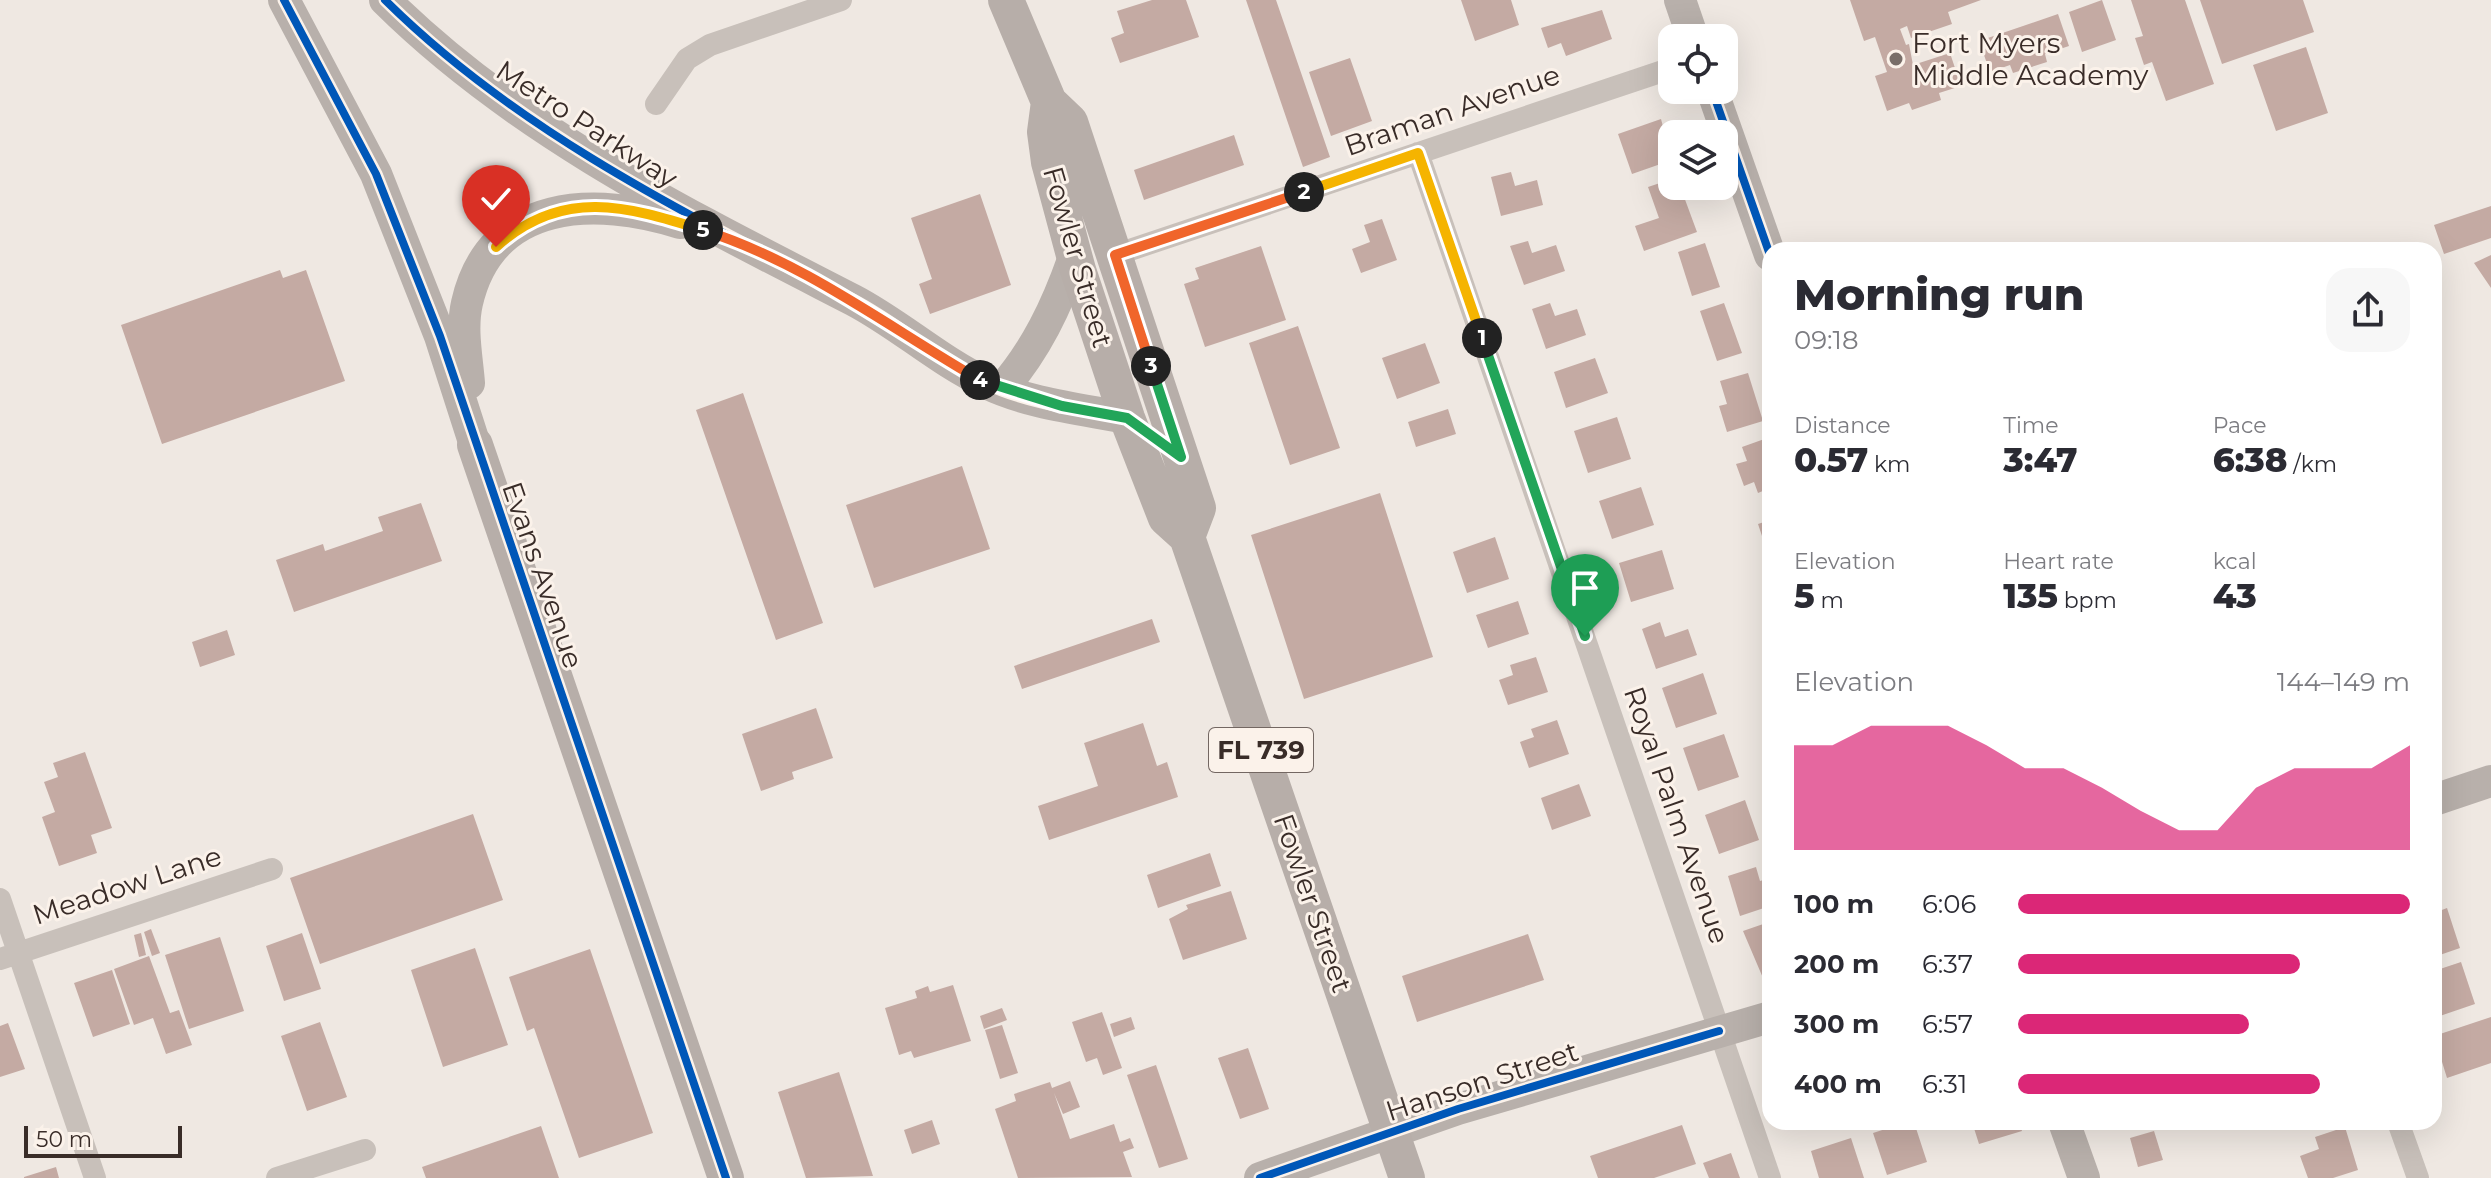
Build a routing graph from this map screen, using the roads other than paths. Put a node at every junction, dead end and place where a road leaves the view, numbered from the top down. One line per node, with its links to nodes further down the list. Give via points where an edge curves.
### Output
1 (284, 0): 18 (main road, Evans Avenue, via 376,174 440,336)
2 (385, 0): 12 (main road, Metro Parkway, via 449,59 516,108 603,167)
3 (841, 0): 8 (street, via 710,45 687,59)
4 (1006, 0): 10 (main road, Fowler Street)
5 (1680, 0): 6 (main road)
6 (1688, 24)
7 (1658, 73): 11 (street, Braman Avenue)
8 (656, 104)
9 (1717, 104): 13 (main road)
10 (1047, 117): 14 (main road, Fowler Street, via 1070,122); 15 (main road, Fowler Street, via 1049,162)
11 (1418, 153): 14 (street, Braman Avenue); 27 (street, Royal Palm Avenue)
12 (733, 240): 16 (main road, Metro Parkway, via 863,305); 18 (main road, via 656,215 600,207 552,211 513,231 484,263 467,302 465,341)
13 (1765, 242)
14 (1115, 255): 19 (main road, Fowler Street)
15 (1074, 257): 16 (main road, via 1027,360); 17 (main road, Fowler Street)
16 (1002, 389): 17 (main road, Metro Parkway)
17 (1127, 418): 19 (main road); 20 (main road, Fowler Street, via 1166,518)
18 (475, 445): 34 (main road, Evans Avenue)
19 (1181, 457): 20 (main road, Fowler Street, via 1198,508)
20 (1187, 537): 30 (main road, Fowler Street / FL 739)
21 (2491, 781): 22 (main road)
22 (2442, 797)
23 (272, 869): 25 (street, Meadow Lane)
24 (0, 899): 25 (street)
25 (9, 956): 32 (street)
26 (1762, 1019): 27 (main road, Hanson Street)
27 (1719, 1031): 30 (main road, Hanson Street); 37 (street, Royal Palm Avenue)
28 (2067, 1130): 38 (main road)
29 (2401, 1130): 39 (street)
30 (1392, 1132): 35 (main road, Hanson Street); 36 (main road, Fowler Street / FL 739)
31 (365, 1150): 33 (street)
32 (95, 1178)
33 (277, 1178)
34 (726, 1178)
35 (1260, 1178)
36 (1407, 1178)
37 (1770, 1178)
38 (2084, 1178)
39 (2418, 1178)

